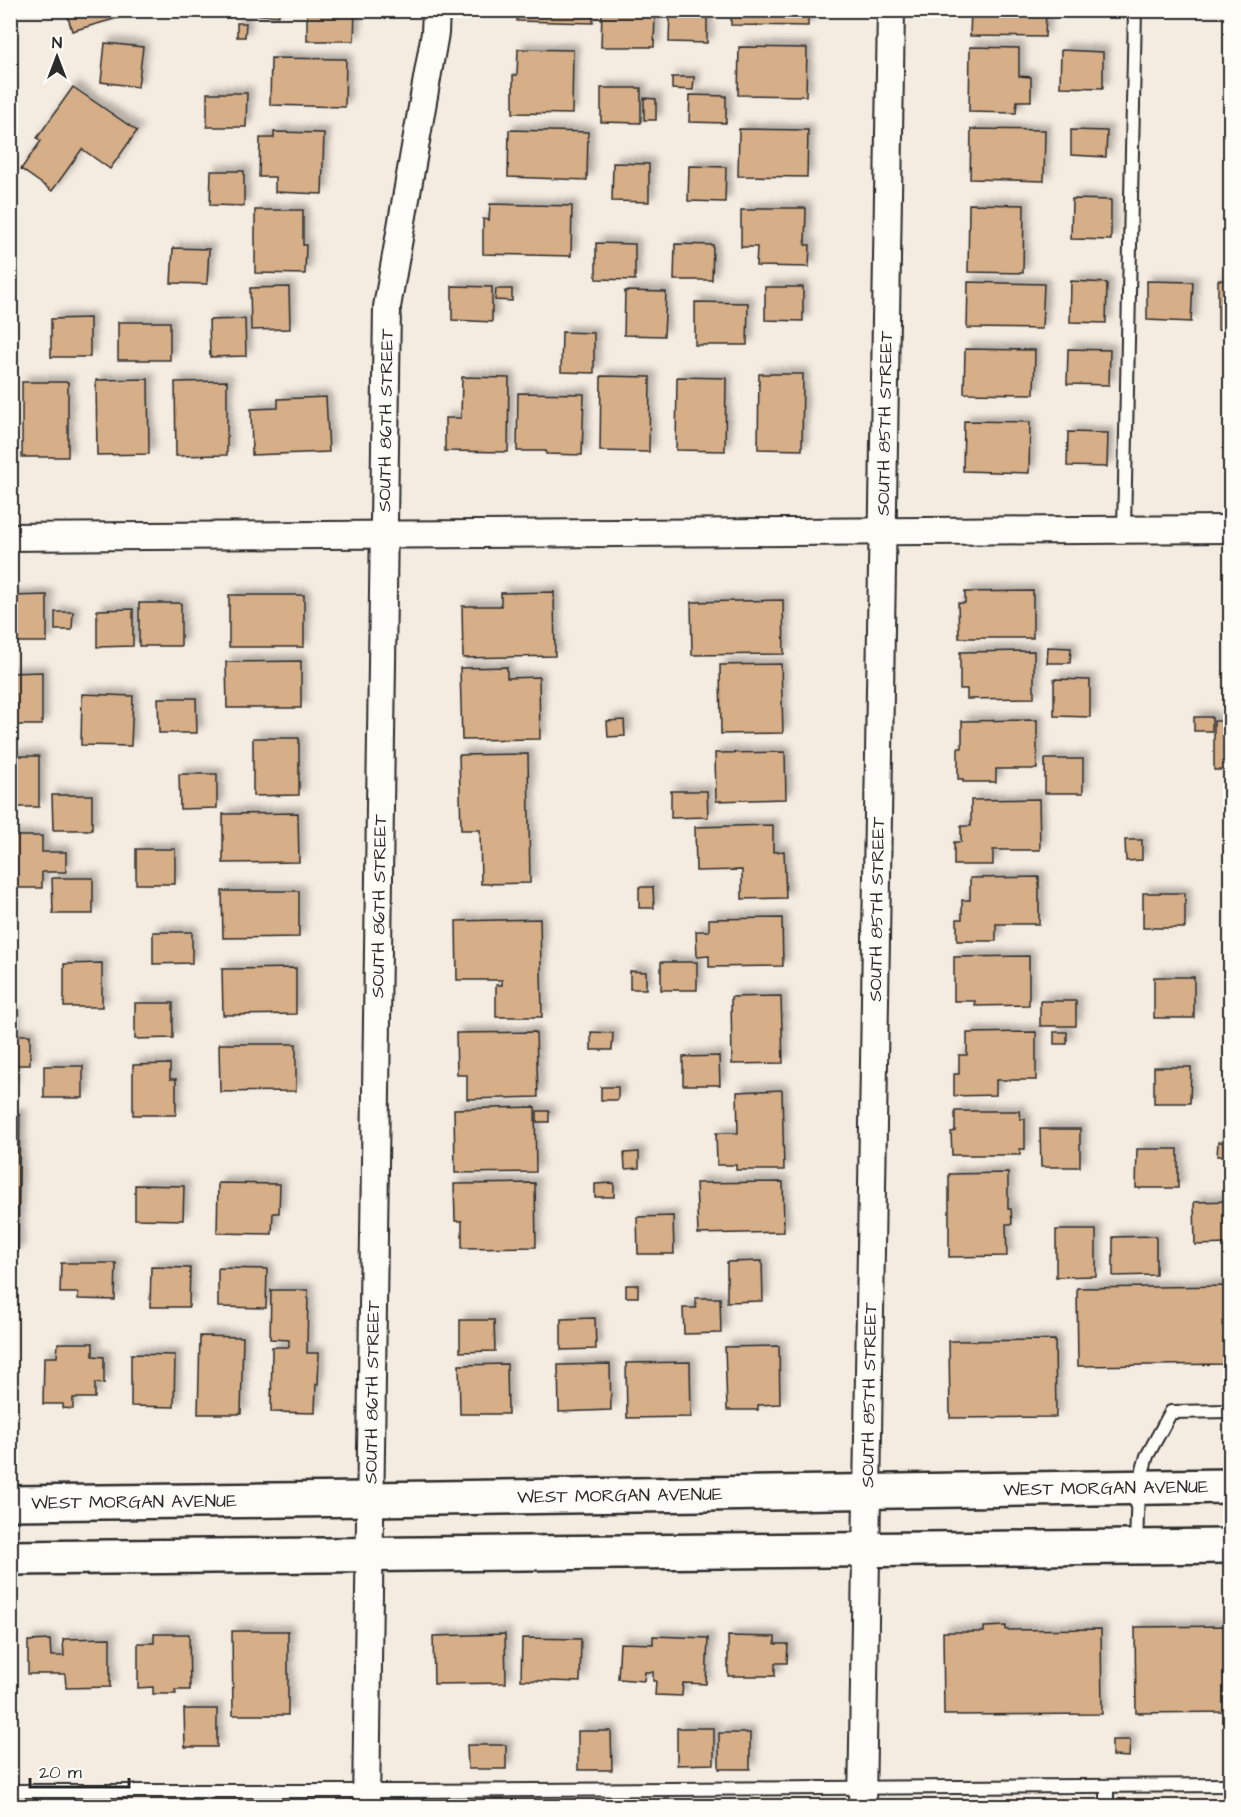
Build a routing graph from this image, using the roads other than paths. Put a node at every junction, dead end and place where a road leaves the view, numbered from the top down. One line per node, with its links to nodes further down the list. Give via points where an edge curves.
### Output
1 (436, 10): 7 (street, SOUTH 86TH STREET, via 387,307)
2 (891, 10): 4 (street, SOUTH 85TH STREET)
3 (1135, 10): 5 (lane)
4 (882, 529): 5 (street); 7 (street); 12 (street, SOUTH 85TH STREET)
5 (1124, 529): 6 (street)
6 (1230, 529)
7 (382, 536): 8 (street); 13 (street, SOUTH 86TH STREET)
8 (10, 537)
9 (1230, 1411): 11 (lane, via 1171,1412 1147,1456)
10 (1230, 1486): 11 (street, WEST MORGAN AVENUE)
11 (1138, 1488): 12 (street, WEST MORGAN AVENUE); 16 (lane)
12 (866, 1491): 13 (street, WEST MORGAN AVENUE); 17 (street, SOUTH 85TH STREET)
13 (371, 1499): 14 (street, WEST MORGAN AVENUE); 18 (street, SOUTH 86TH STREET)
14 (10, 1503)
15 (1230, 1546): 16 (street)
16 (1136, 1547): 17 (street)
17 (866, 1552): 18 (street); 23 (street, SOUTH 85TH STREET)
18 (370, 1555): 19 (street); 24 (street, SOUTH 86TH STREET)
19 (10, 1558)
20 (1230, 1785): 21 (lane)
21 (1107, 1786): 23 (lane); 25 (lane)
22 (10, 1791): 24 (lane)
23 (862, 1797): 24 (lane)
24 (366, 1799)
25 (1107, 1806)

